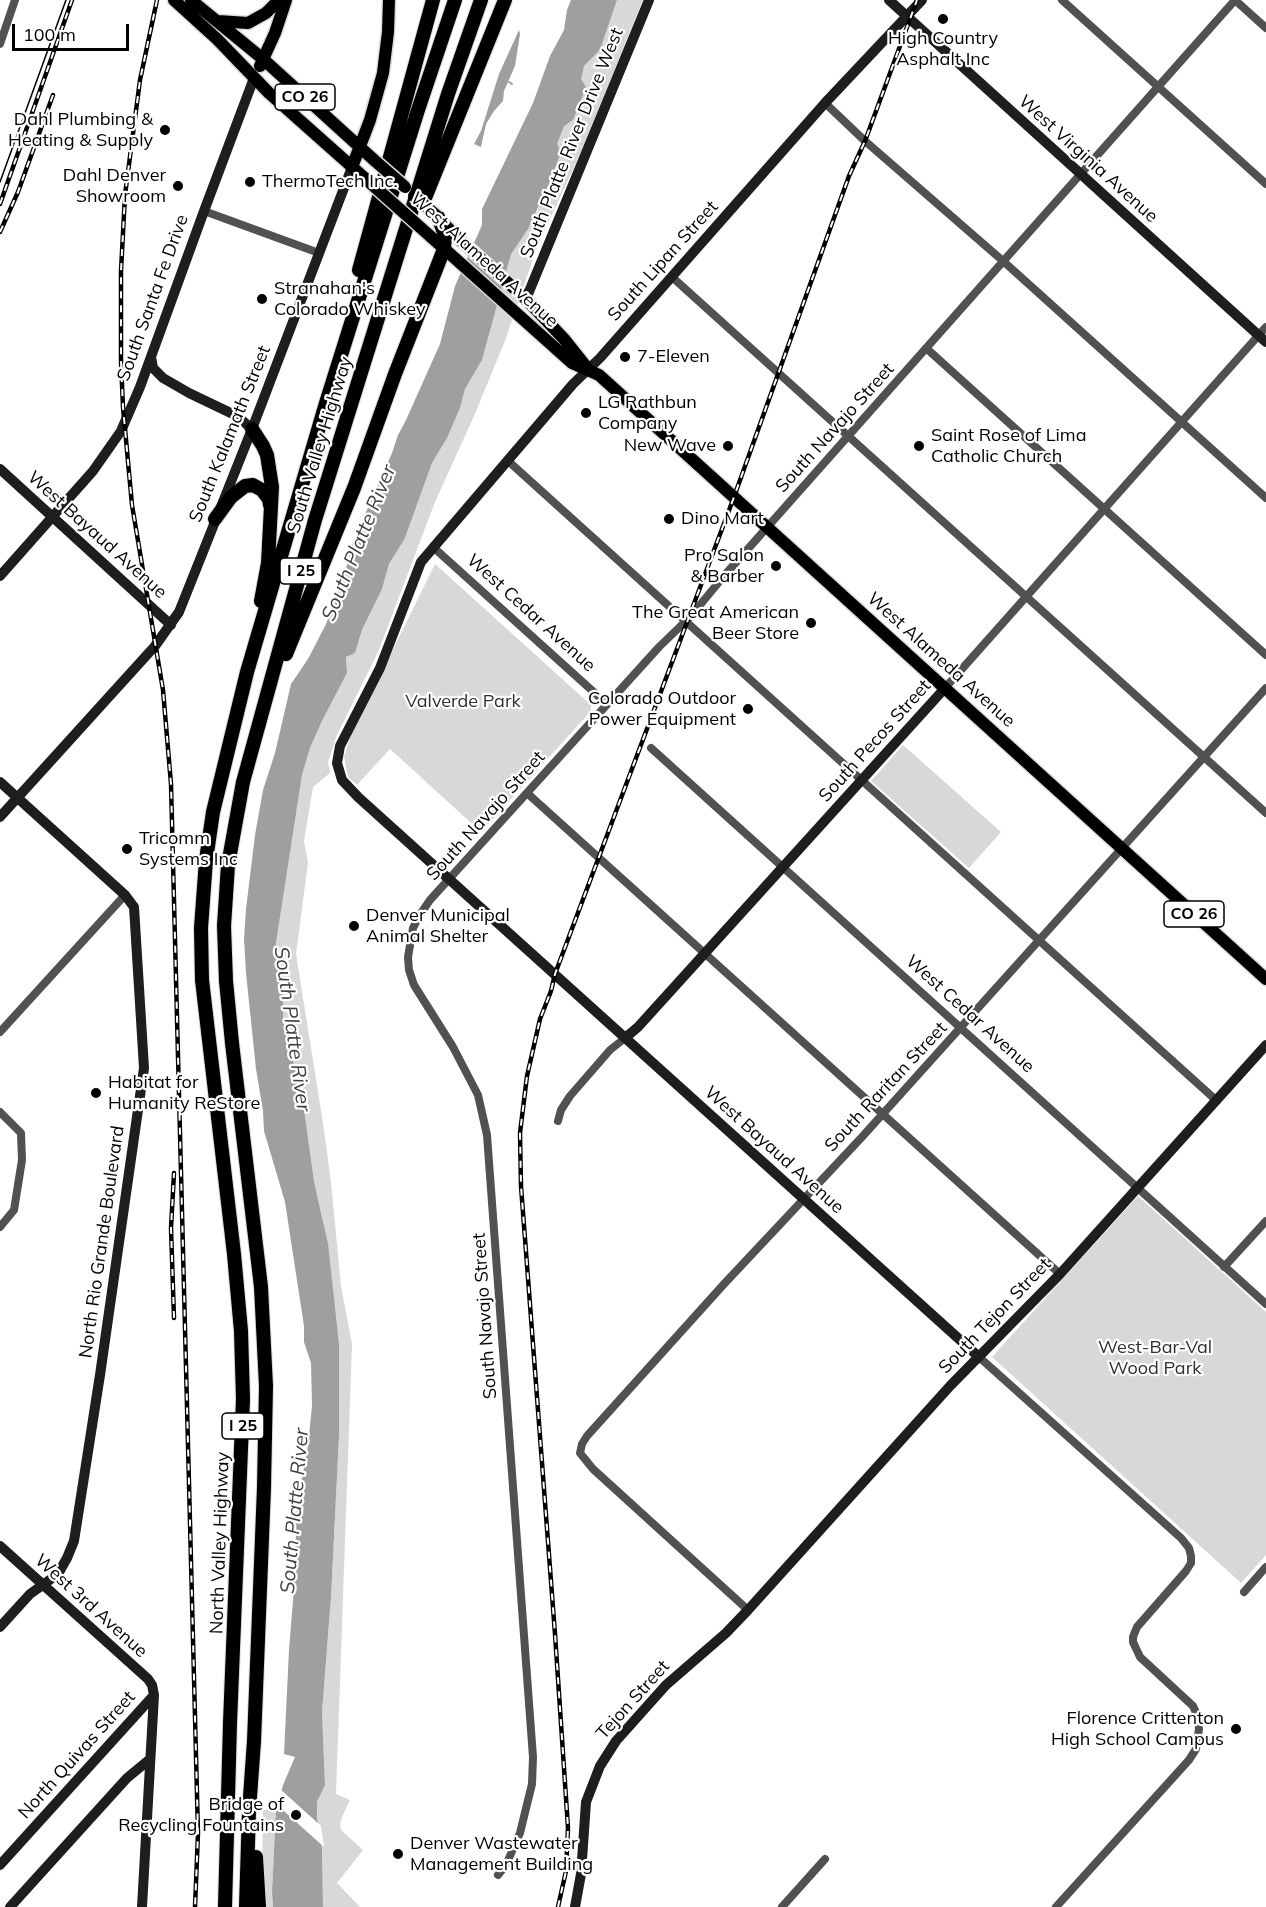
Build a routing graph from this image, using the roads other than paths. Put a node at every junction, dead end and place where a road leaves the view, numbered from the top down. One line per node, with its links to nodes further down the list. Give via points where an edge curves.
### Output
1 (15, 0): 19 (street)
2 (174, 0): 21 (main road, West Alameda Avenue)
3 (191, 0): 17 (main road, West Alameda Avenue)
4 (279, 0): 17 (main road, via 248,23)
5 (286, 0): 20 (main road, South Santa Fe Drive)
6 (389, 0): 24 (main road, South Kalamath Street, via 383,73)
7 (433, 0): 39 (highway)
8 (455, 0): 39 (highway, South Valley Highway / I 25)
9 (481, 0): 40 (highway, South Valley Highway / I 25)
10 (506, 0): 40 (highway, via 419,212)
11 (650, 0): 34 (street, South Platte River Drive West)
12 (889, 0): 16 (street, West Virginia Avenue)
13 (922, 0): 16 (street, South Lipan Street)
14 (1062, 0): 22 (street)
15 (1235, 0): 18 (street); 22 (street, South Navajo Street)
16 (907, 16): 23 (street, South Lipan Street); 26 (street, West Virginia Avenue)
17 (216, 21): 20 (main road, West Alameda Avenue)
18 (1266, 28)
19 (0, 44)
20 (263, 59): 21 (main road, South Santa Fe Drive); 24 (main road, West Alameda Avenue / CO 26)
21 (254, 78): 25 (main road, West Alameda Avenue / CO 26); 28 (street, South Santa Fe Drive)
22 (1158, 86): 26 (street, South Navajo Street); 27 (street)
23 (825, 103): 32 (street); 33 (street, South Lipan Street)
24 (360, 147): 25 (main road, South Kalamath Street); 29 (main road, West Alameda Avenue / CO 26, bridge)
25 (352, 167): 30 (main road, West Alameda Avenue / CO 26, bridge); 31 (street, South Kalamath Street)
26 (1080, 174): 32 (street, South Navajo Street); 35 (street, West Virginia Avenue)
27 (1266, 184)
28 (204, 211): 31 (street); 37 (street, South Santa Fe Drive)
29 (438, 217): 30 (highway, via 444,231); 34 (main road, West Alameda Avenue / CO 26)
30 (444, 249): 38 (main road, West Alameda Avenue / CO 26, via 572,363); 62 (highway)
31 (320, 254): 42 (street, South Kalamath Street)
32 (1003, 261): 36 (street, South Navajo Street); 41 (street)
33 (672, 277): 38 (street, South Lipan Street); 43 (street)
34 (526, 299): 38 (main road, West Alameda Avenue / CO 26)
35 (1264, 335): 41 (street, South Pecos Street)
36 (926, 348): 43 (street, South Navajo Street); 47 (street)
37 (151, 356): 42 (street, via 153,368 163,378 237,416); 49 (street, South Santa Fe Drive, via 115,440)
38 (589, 370): 44 (street, South Lipan Street); 51 (main road, West Alameda Avenue / CO 26)
39 (326, 403): 58 (highway, South Valley Highway / I 25)
40 (349, 409): 62 (highway, South Valley Highway / I 25)
41 (1181, 422): 46 (street); 47 (street, South Pecos Street)
42 (252, 429): 48 (highway, via 269,463); 50 (street, South Kalamath Street)
43 (849, 436): 51 (street, South Navajo Street); 54 (street)
44 (507, 460): 52 (street, South Lipan Street); 55 (street)
45 (0, 469): 49 (street, West Bayaud Avenue)
46 (1266, 498)
47 (1104, 509): 54 (street, South Pecos Street); 57 (street)
48 (272, 511): 50 (highway, via 265,493 251,485 234,494); 58 (highway, via 268,563)
49 (53, 517): 53 (street, South Santa Fe Drive); 56 (street, West Bayaud Avenue)
50 (215, 519): 56 (street, South Kalamath Street)
51 (767, 527): 55 (street, South Navajo Street); 59 (main road, West Alameda Avenue / CO 26)
52 (433, 547): 61 (street, West Cedar Avenue); 73 (street, West Bayaud Avenue, via 421,562 380,668 340,746 338,763 341,778 349,788)
53 (0, 576)
54 (1027, 596): 59 (street, South Pecos Street); 64 (street)
55 (686, 622): 61 (street, South Navajo Street); 65 (street)
56 (171, 625): 68 (street, South Kalamath Street)
57 (1266, 655)
58 (247, 672): 77 (highway, South Valley Highway / I 25, via 212,822 203,892)
59 (945, 688): 65 (street, South Pecos Street); 71 (main road, West Alameda Avenue / CO 26)
60 (1266, 688): 64 (street, South Raritan Street)
61 (607, 704): 67 (street, South Navajo Street)
62 (257, 735): 102 (highway, South Valley Highway / I 25, via 240,798 224,914 226,981 261,1287 265,1356)
63 (651, 748): 72 (street, West Cedar Avenue)
64 (1204, 757): 69 (street); 71 (street, South Raritan Street)
65 (862, 781): 72 (street, South Pecos Street); 75 (street)
66 (0, 782): 68 (street)
67 (527, 793): 73 (street, South Navajo Street); 76 (street)
68 (17, 798): 70 (street, South Kalamath Street); 74 (street)
69 (1266, 813)
70 (0, 817)
71 (1122, 849): 75 (street, South Raritan Street); 78 (main road, West Alameda Avenue / CO 26)
72 (783, 868): 76 (street, South Pecos Street); 79 (street, West Cedar Avenue)
73 (449, 879): 81 (street, West Bayaud Avenue); 106 (street, South Navajo Street, via 415,922 408,964 418,992 478,1095 487,1135 533,1757 532,1785 520,1833)
74 (124, 896): 80 (street); 97 (street, North Rio Grande Boulevard, via 134,907 144,1068 75,1533 63,1566)
75 (1039, 941): 79 (street, South Raritan Street); 83 (street)
76 (704, 954): 81 (street, South Pecos Street); 85 (street)
77 (202, 966): 107 (highway, North Valley Highway / I 25, via 234,1254 243,1399)
78 (1266, 979)
79 (961, 1028): 85 (street, South Raritan Street); 87 (street, West Cedar Avenue)
80 (0, 1032)
81 (625, 1038): 86 (street, South Pecos Street, via 570,1096); 88 (street, West Bayaud Avenue)
82 (1266, 1045): 83 (street, South Tejon Street)
83 (1217, 1101): 87 (street, South Tejon Street)
84 (0, 1112): 90 (street, via 21,1133 22,1160 14,1210)
85 (882, 1115): 88 (street, South Raritan Street); 92 (street)
86 (558, 1121)
87 (1138, 1188): 91 (street, West Cedar Avenue); 92 (street, South Tejon Street)
88 (803, 1198): 94 (street, West Bayaud Avenue); 99 (street, South Raritan Street, via 587,1436 580,1453)
89 (1266, 1221): 91 (street)
90 (0, 1227)
91 (1224, 1267): 93 (street, West Cedar Avenue)
92 (1060, 1274): 94 (street, South Tejon Street)
93 (1266, 1304)
94 (979, 1357): 99 (street, South Tejon Street); 116 (street, West Bayaud Avenue, via 1181,1538 1192,1558 1133,1637 1140,1657 1196,1712 1198,1742 1189,1760)
95 (0, 1546): 97 (street, West 3rd Avenue)
96 (1266, 1568): 98 (street)
97 (43, 1585): 100 (street, North Rio Grande Boulevard); 101 (street, West 3rd Avenue, via 148,1679)
98 (1244, 1592)
99 (748, 1610): 114 (street, Tejon Street, via 664,1687 604,1758 586,1802)
100 (0, 1627)
101 (154, 1695): 103 (street); 105 (street, North Quivas Street)
102 (254, 1741): 112 (highway, I 25); 113 (highway)
103 (150, 1759): 108 (street, via 127,1778); 109 (street)
104 (825, 1860): 115 (street)
105 (0, 1865)
106 (498, 1875)
107 (225, 1887): 110 (highway); 111 (highway, North Valley Highway / I 25)
108 (10, 1907)
109 (142, 1907)
110 (219, 1907)
111 (225, 1907)
112 (246, 1907)
113 (259, 1907)
114 (575, 1907)
115 (782, 1907)
116 (1056, 1907)

